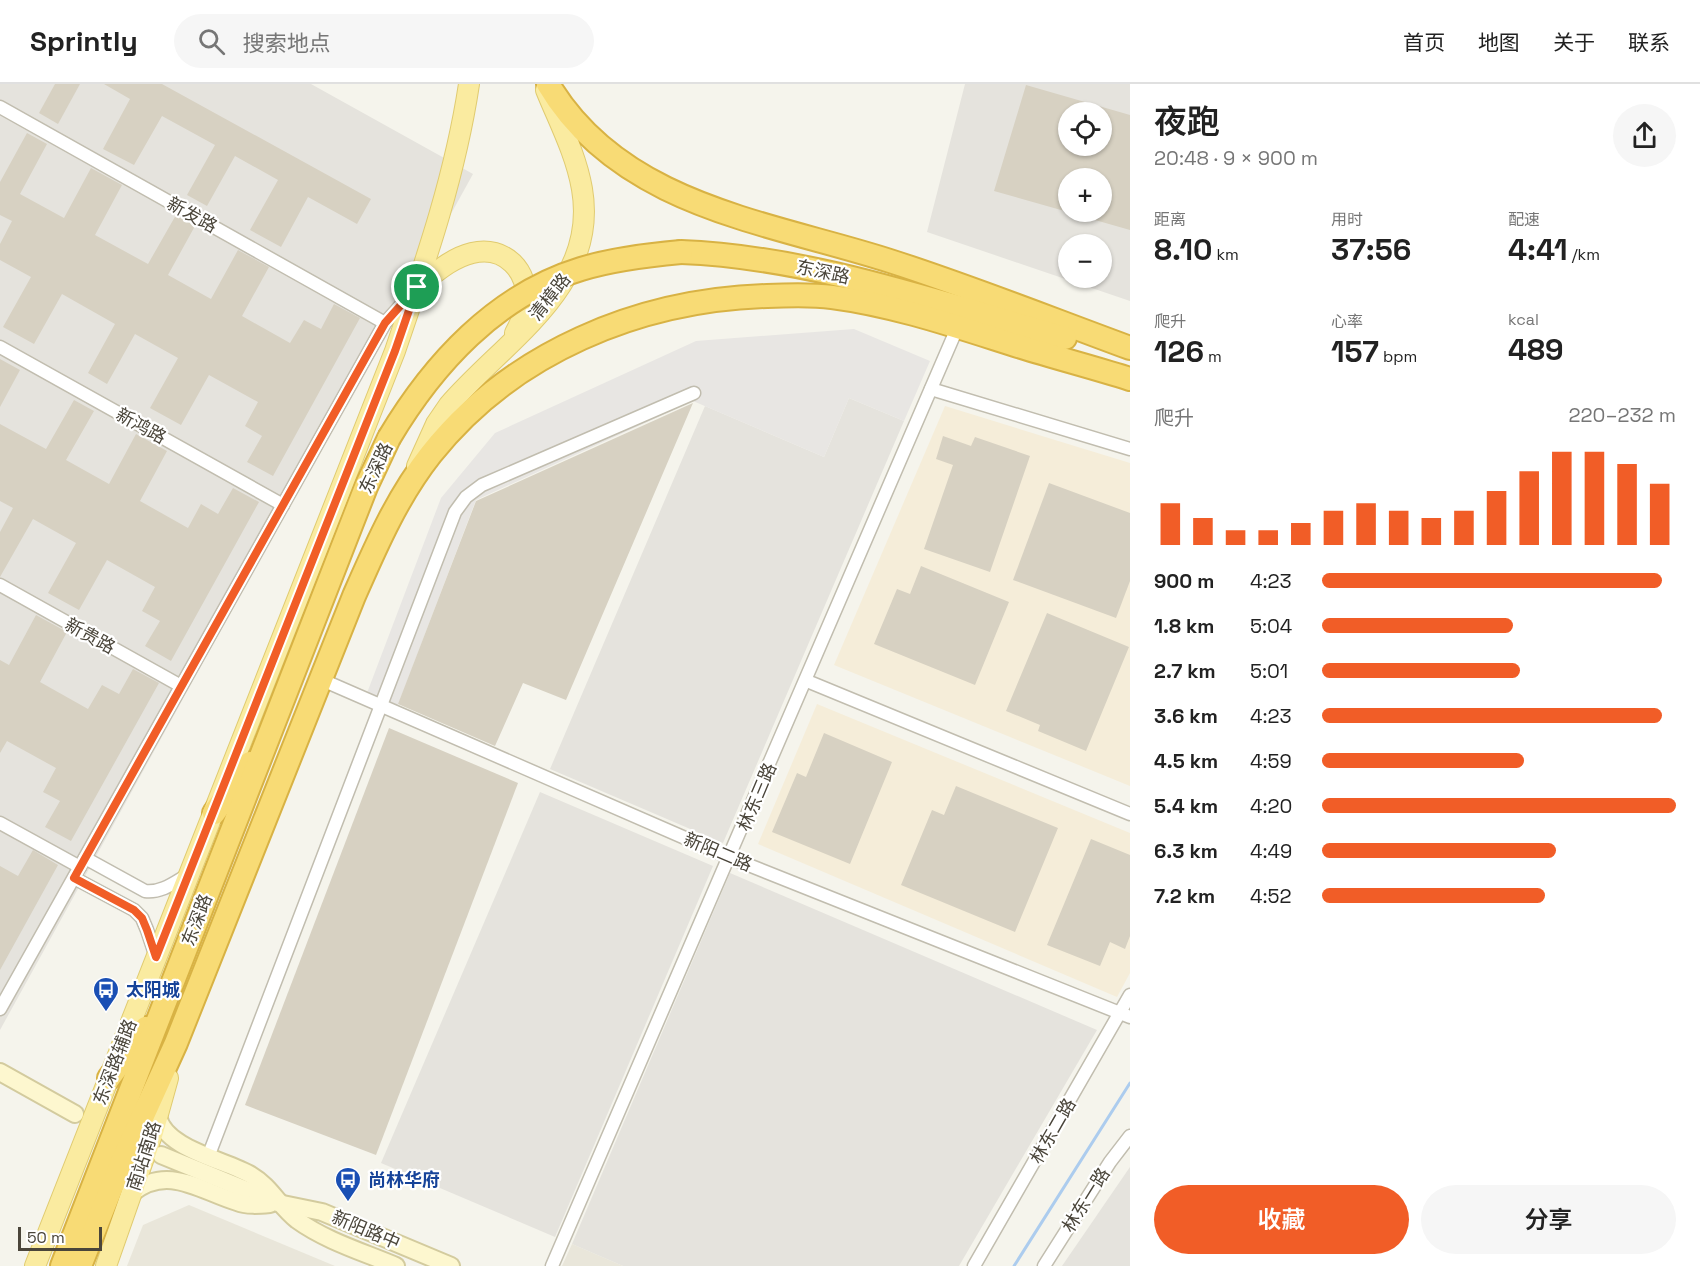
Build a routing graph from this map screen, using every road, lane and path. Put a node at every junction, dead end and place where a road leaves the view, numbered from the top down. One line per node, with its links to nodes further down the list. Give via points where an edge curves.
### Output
1 (469, 84): 5 (main road, via 454,166)
2 (543, 84): 8 (main road, 清樟路, via 578,172 585,223 582,242 565,282 538,316)
3 (548, 84): 10 (highway, via 571,116 626,165 654,183 709,208 890,261)
4 (0, 107): 6 (street, 新发路)
5 (417, 287): 6 (street); 8 (main road, via 462,256 485,252 506,258 523,276 527,291 526,306); 24 (main road, 东深路辅路)
6 (385, 323): 17 (street)
7 (958, 326): 12 (highway, 东深路); 13 (street, 林东三路); 16 (highway, 东深路, via 820,296 738,297 659,309 594,332 521,372 470,411)
8 (512, 340): 16 (main road, 清樟路, via 449,405 425,445)
9 (0, 346): 17 (street, 新鸿路)
10 (1130, 348)
11 (1130, 357): 23 (highway, 东深路, bridge, via 859,280 726,254 646,255 581,269 540,286 505,306 448,355 410,403 366,486)
12 (1130, 379)
13 (931, 389): 15 (street); 20 (street, 林东三路)
14 (694, 393): 22 (street, via 482,485 466,497 455,512)
15 (1130, 449)
16 (414, 477): 19 (highway, 东深路, via 384,527)
17 (283, 505): 21 (street)
18 (0, 585): 21 (street, 新贵路)
19 (320, 679): 22 (street, 新阳二路); 35 (highway, 东深路)
20 (807, 681): 25 (street); 27 (street, 林东三路)
21 (181, 686): 28 (street)
22 (380, 706): 27 (street, 新阳二路); 42 (street)
23 (268, 737): 24 (highway); 32 (highway, 东深路)
24 (214, 813): 29 (main road, 东深路辅路)
25 (1130, 814)
26 (0, 823): 28 (street)
27 (730, 858): 34 (street, 新阳二路); 50 (street, 林东三路, via 719,874)
28 (79, 868): 29 (street, via 153,892); 30 (street, via 142,918); 33 (street)
29 (190, 873): 30 (main road, 东深路辅路)
30 (156, 957): 37 (main road, 东深路辅路)
31 (1130, 995): 34 (street, 林东二路)
32 (165, 1003): 37 (highway); 45 (highway, 东深路)
33 (0, 1009)
34 (1125, 1015): 51 (street, 林东二路)
35 (176, 1043): 39 (main road, 南站南路); 45 (highway, 东深路, via 121,1164)
36 (0, 1072): 38 (main road)
37 (108, 1078): 46 (main road, 东深路辅路)
38 (75, 1114)
39 (158, 1116): 42 (main road, via 167,1133); 43 (main road, 南站南路)
40 (1130, 1136): 52 (street, 林东一路)
41 (161, 1155): 44 (main road, 新阳路中)
42 (208, 1156): 44 (main road, via 252,1175)
43 (132, 1193): 44 (main road, via 141,1185 172,1178 239,1203); 47 (main road, 南站南路)
44 (278, 1203): 48 (main road, 新阳路中, via 314,1231); 49 (main road, 新阳路中, via 322,1212)
45 (68, 1264)
46 (35, 1266)
47 (106, 1266)
48 (396, 1266)
49 (451, 1266)
50 (552, 1266)
51 (974, 1266)
52 (1044, 1266)

